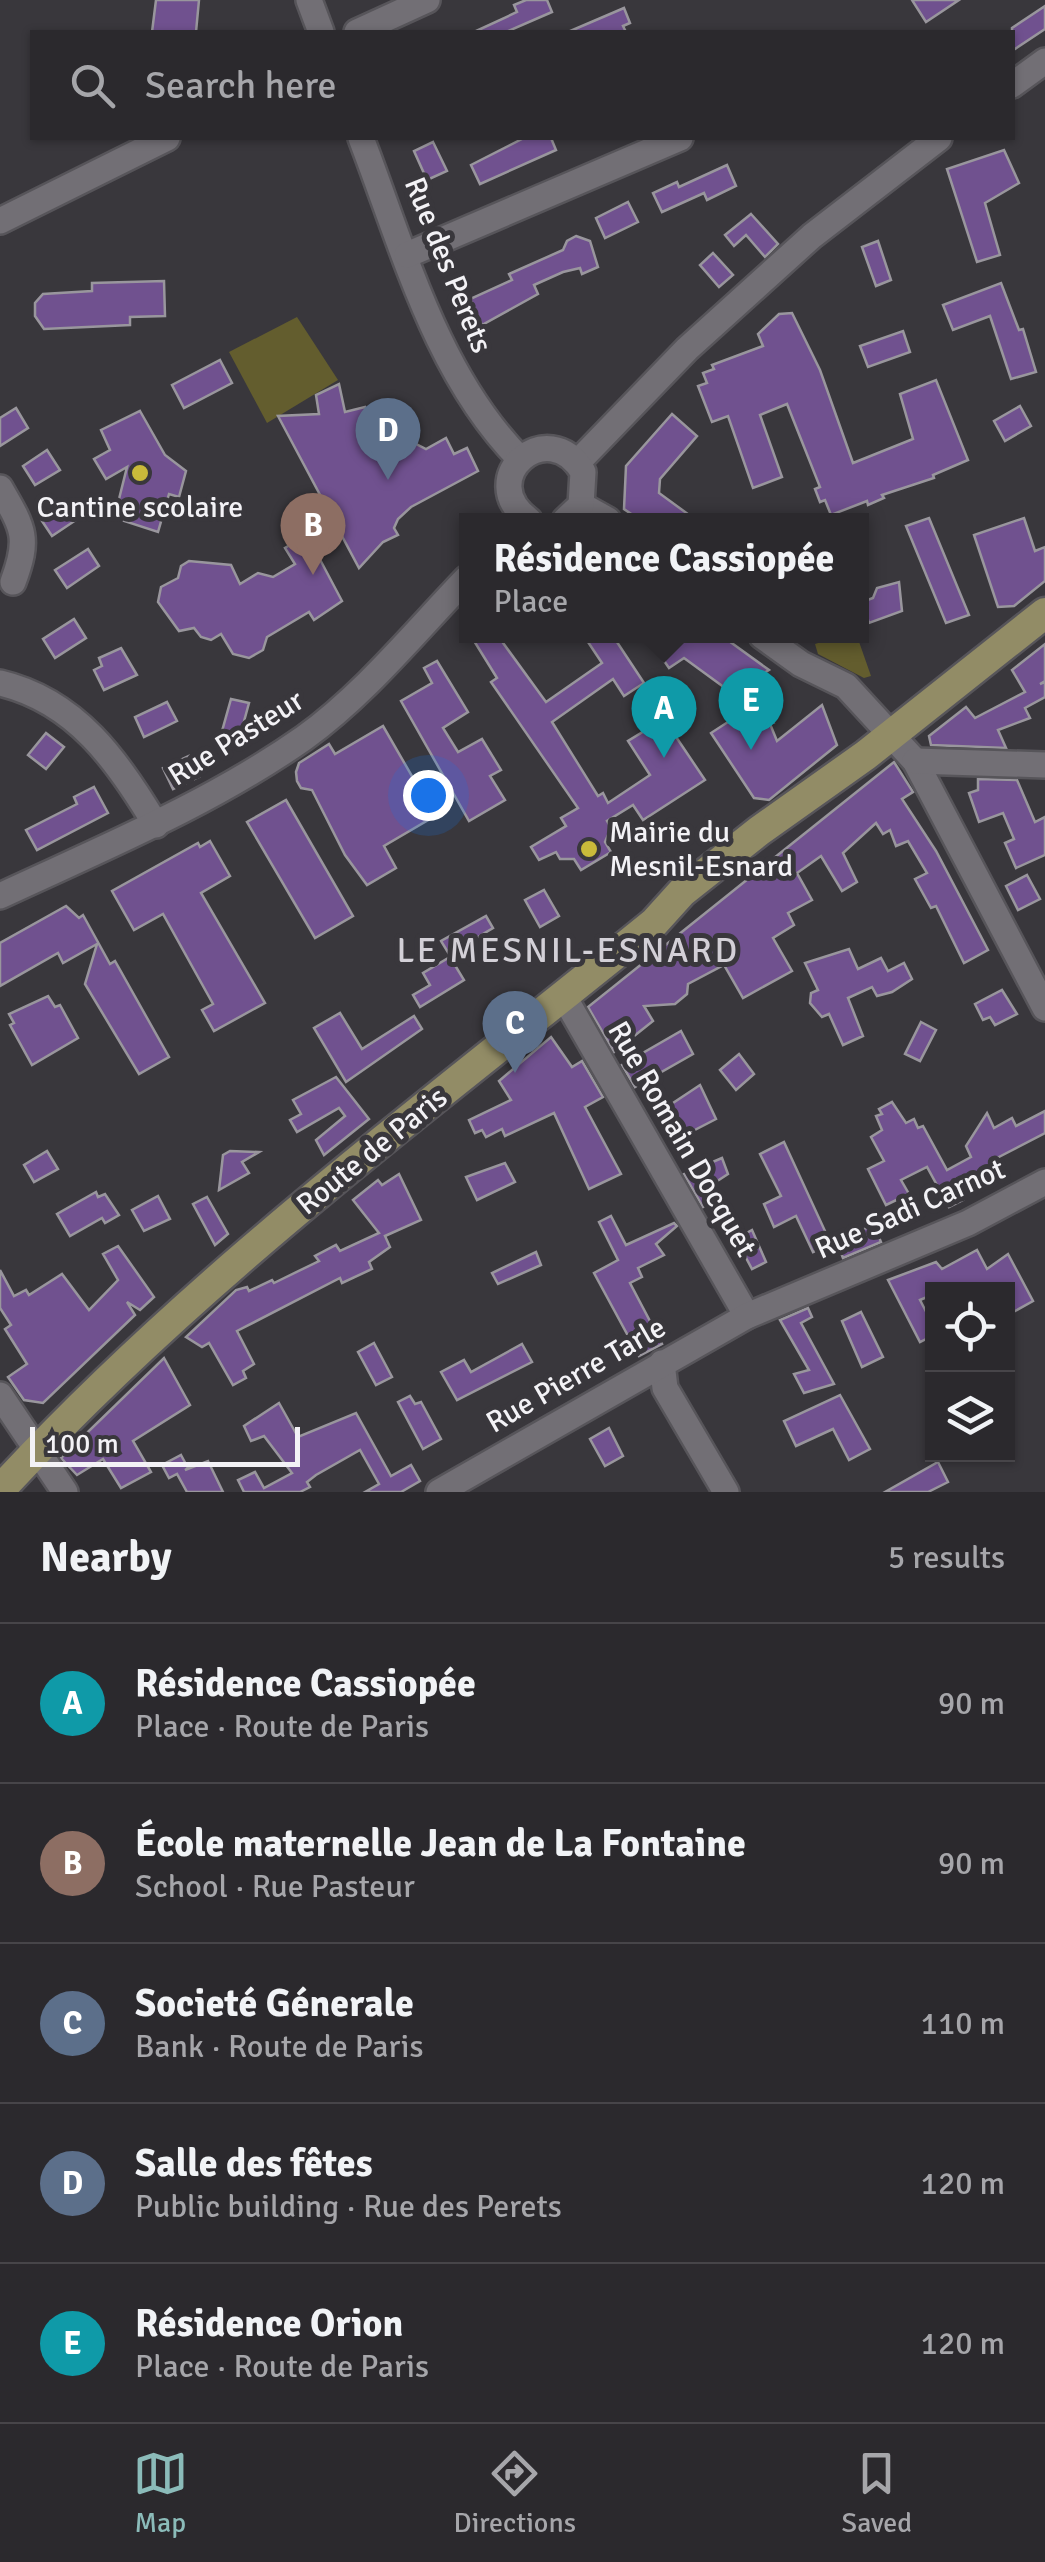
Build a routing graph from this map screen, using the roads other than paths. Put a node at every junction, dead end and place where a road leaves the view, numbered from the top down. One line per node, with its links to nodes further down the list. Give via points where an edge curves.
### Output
1 (310, 0): 3 (street)
2 (427, 0): 4 (street)
3 (320, 30)
4 (361, 30)
5 (1045, 61): 6 (street)
6 (1015, 83)
7 (163, 140): 11 (street)
8 (362, 140): 12 (street, Rue des Perets)
9 (675, 140): 12 (street)
10 (936, 140): 14 (street, via 812,236 688,348)
11 (0, 221)
12 (407, 255): 13 (street, Rue des Perets, via 459,378)
13 (520, 459): 14 (street, via 543,448); 17 (street, via 509,492)
14 (577, 463): 16 (street, via 585,483)
15 (0, 488): 18 (street, via 24,530)
16 (573, 512)
17 (519, 513)
18 (13, 582)
19 (459, 585): 26 (street, Rue Pasteur, via 344,706 303,739)
20 (1045, 613): 23 (main road, Route de Paris)
21 (772, 643): 23 (street, via 846,686)
22 (0, 683): 26 (street, via 42,697 79,721)
23 (893, 735): 24 (street); 28 (main road, Route de Paris, via 754,835)
24 (915, 761): 25 (street); 29 (street)
25 (1045, 765)
26 (156, 825): 27 (street, Rue Pasteur)
27 (0, 896)
28 (563, 995): 31 (street, Rue Romain Docquet); 34 (main road, Route de Paris, via 184,1306)
29 (1045, 1008)
30 (1045, 1182): 31 (street, Rue Sadi Carnot, via 968,1223)
31 (747, 1316): 32 (street, Rue Pierre Tarle)
32 (662, 1363): 37 (street, Rue Pierre Tarle); 38 (street, via 665,1388)
33 (0, 1395): 34 (street)
34 (39, 1448): 35 (main road, Route de Paris); 36 (street)
35 (0, 1490)
36 (65, 1492)
37 (438, 1492)
38 (726, 1492)

